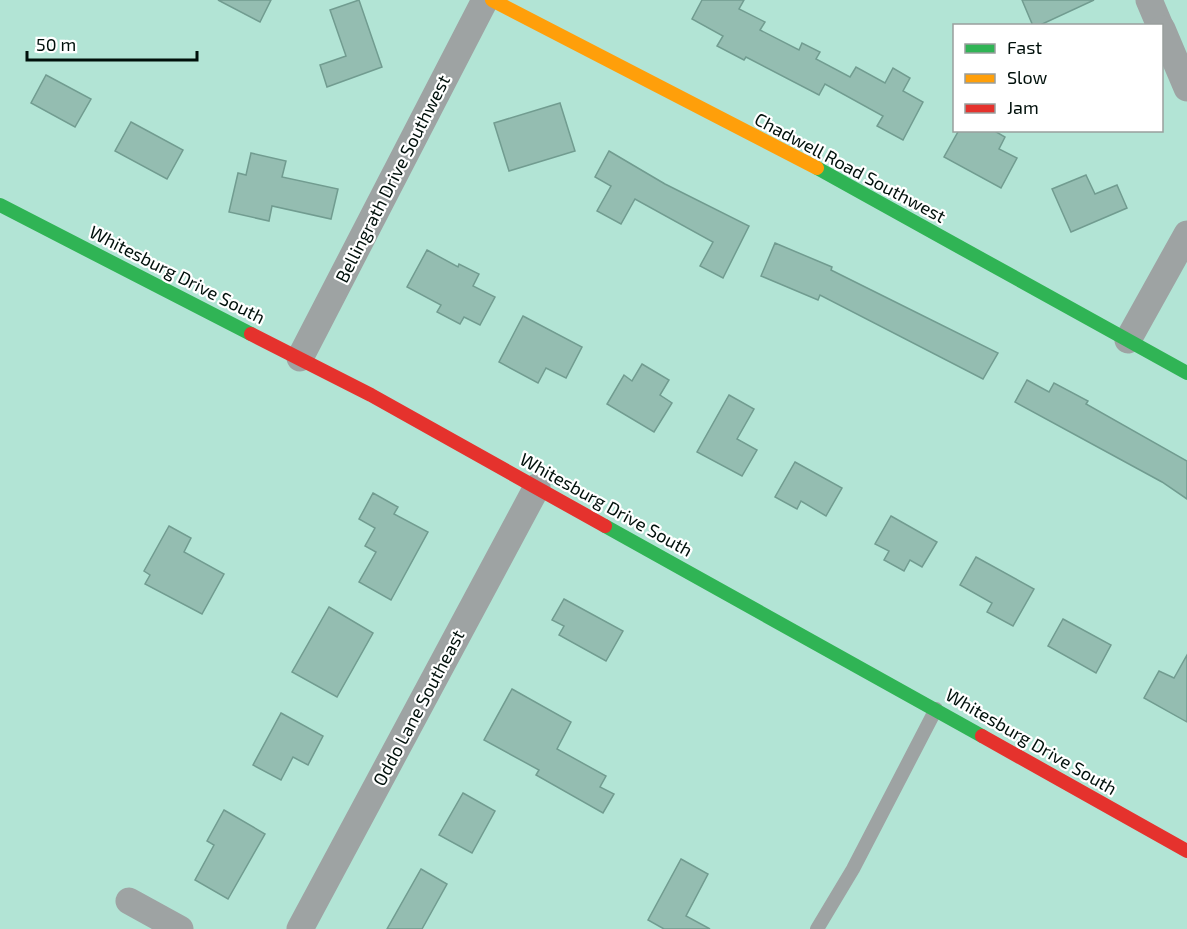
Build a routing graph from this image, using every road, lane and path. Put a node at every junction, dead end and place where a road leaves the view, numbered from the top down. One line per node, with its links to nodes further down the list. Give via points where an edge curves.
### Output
1 (485, 0): 10 (street, Bellingrath Drive Southwest)
2 (492, 0): 9 (main road, Chadwell Road Southwest, via 807,163)
3 (1149, 0): 4 (street)
4 (1160, 24)
5 (1163, 32): 6 (street)
6 (1187, 88)
7 (0, 205): 10 (main road, Whitesburg Drive South)
8 (1187, 234): 9 (street)
9 (1128, 340): 11 (main road, Chadwell Road Southwest)
10 (300, 358): 12 (main road, Whitesburg Drive South)
11 (1187, 373)
12 (537, 487): 13 (main road, Whitesburg Drive South); 17 (street, Oddo Lane Southeast)
13 (936, 709): 14 (main road, Whitesburg Drive South); 18 (lane, via 853,869)
14 (1187, 851)
15 (129, 901): 16 (street)
16 (180, 929)
17 (300, 929)
18 (817, 929)

